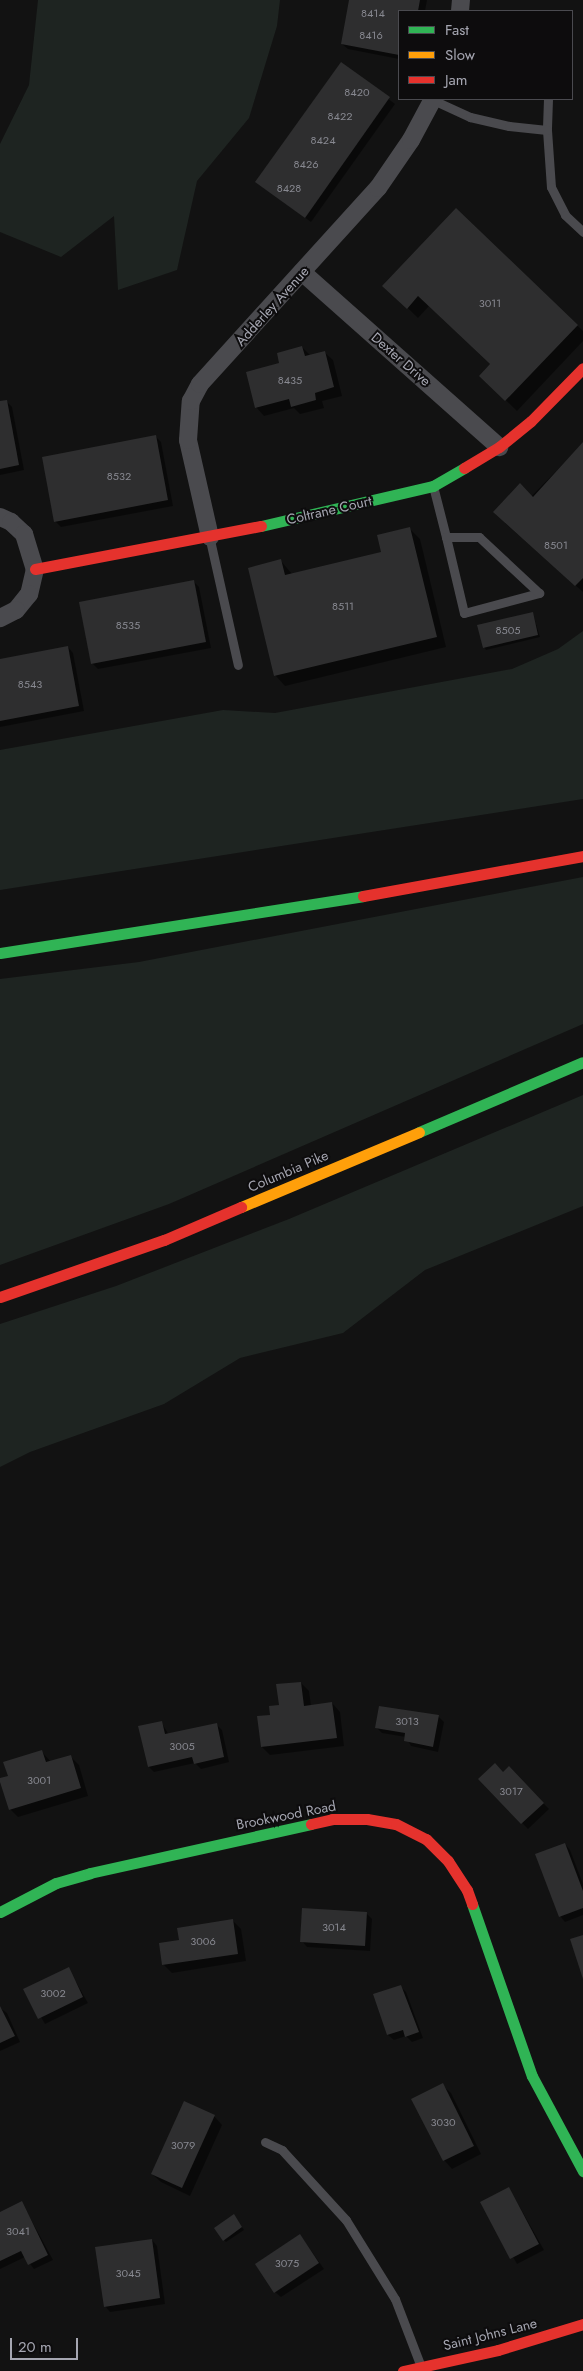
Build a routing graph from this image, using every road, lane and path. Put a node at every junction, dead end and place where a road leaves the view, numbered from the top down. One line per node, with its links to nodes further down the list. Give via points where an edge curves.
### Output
1 (432, 100): 6 (street, Adderley Avenue, via 411,140 378,188)
2 (435, 100): 4 (lane, via 470,117)
3 (548, 100): 4 (lane)
4 (546, 130): 5 (lane, via 551,187 565,215)
5 (583, 232)
6 (302, 272): 8 (street, Dexter Drive); 12 (street, Adderley Avenue, via 200,384 191,401 188,440)
7 (583, 368): 8 (main road, Coltrane Court, via 531,421)
8 (499, 447): 9 (main road, Coltrane Court)
9 (433, 486): 11 (lane); 12 (main road, Coltrane Court)
10 (0, 517): 13 (street, via 12,522 24,534)
11 (446, 536): 11 (lane, via 464,613 539,593 479,536)
12 (210, 537): 13 (main road, Coltrane Court); 15 (lane)
13 (35, 569): 14 (street, via 29,594 16,610)
14 (0, 618)
15 (238, 665)
16 (583, 856): 17 (main road)
17 (0, 954)
18 (583, 1062): 19 (main road, Columbia Pike, via 164,1240)
19 (0, 1297)
20 (0, 1912): 22 (main road, Brookwood Road, via 56,1883 90,1873 332,1818 396,1824 426,1839 448,1861 467,1890 532,2076)
21 (265, 2142): 24 (lane, via 282,2150 346,2220 395,2299)
22 (583, 2171)
23 (583, 2324): 24 (main road, Saint Johns Lane, via 498,2350)
24 (422, 2367): 25 (main road, Saint Johns Lane)
25 (403, 2371)

